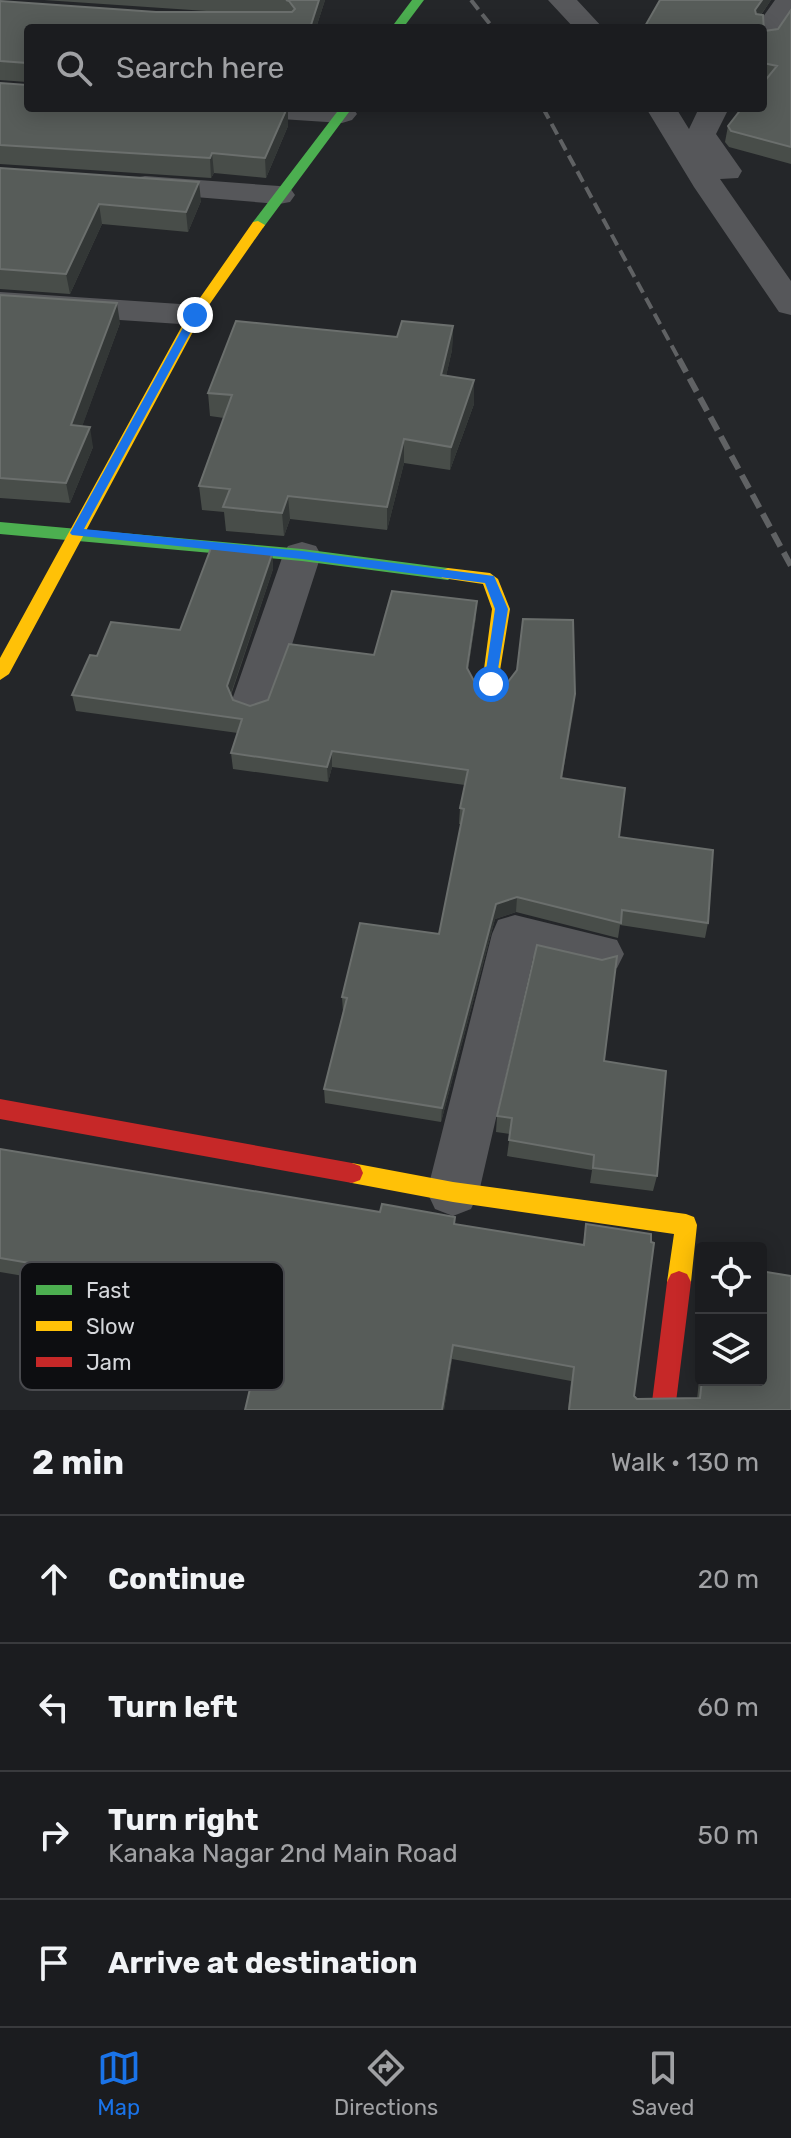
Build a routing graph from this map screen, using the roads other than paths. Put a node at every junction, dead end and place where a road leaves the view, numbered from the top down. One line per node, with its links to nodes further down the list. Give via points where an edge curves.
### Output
1 (418, 0): 4 (street)
2 (562, 0): 5 (street)
3 (789, 0): 6 (street)
4 (400, 24)
5 (585, 24)
6 (767, 31)
7 (343, 112): 11 (street)
8 (663, 112): 12 (street)
9 (712, 112): 12 (street, via 701,134 729,172 731,190)
10 (109, 182): 11 (street)
11 (279, 195): 15 (street)
12 (724, 204): 14 (street)
13 (0, 302): 15 (street)
14 (791, 305)
15 (195, 315): 17 (street)
16 (0, 528): 17 (street)
17 (76, 533): 18 (street); 19 (street)
18 (302, 555): 20 (street, via 490,579 501,609); 21 (street)
19 (4, 659)
20 (491, 684)
21 (252, 703)
22 (600, 954): 24 (street, via 515,934)
23 (0, 1109): 24 (street)
24 (453, 1192): 25 (street, via 686,1225)
25 (663, 1410)

